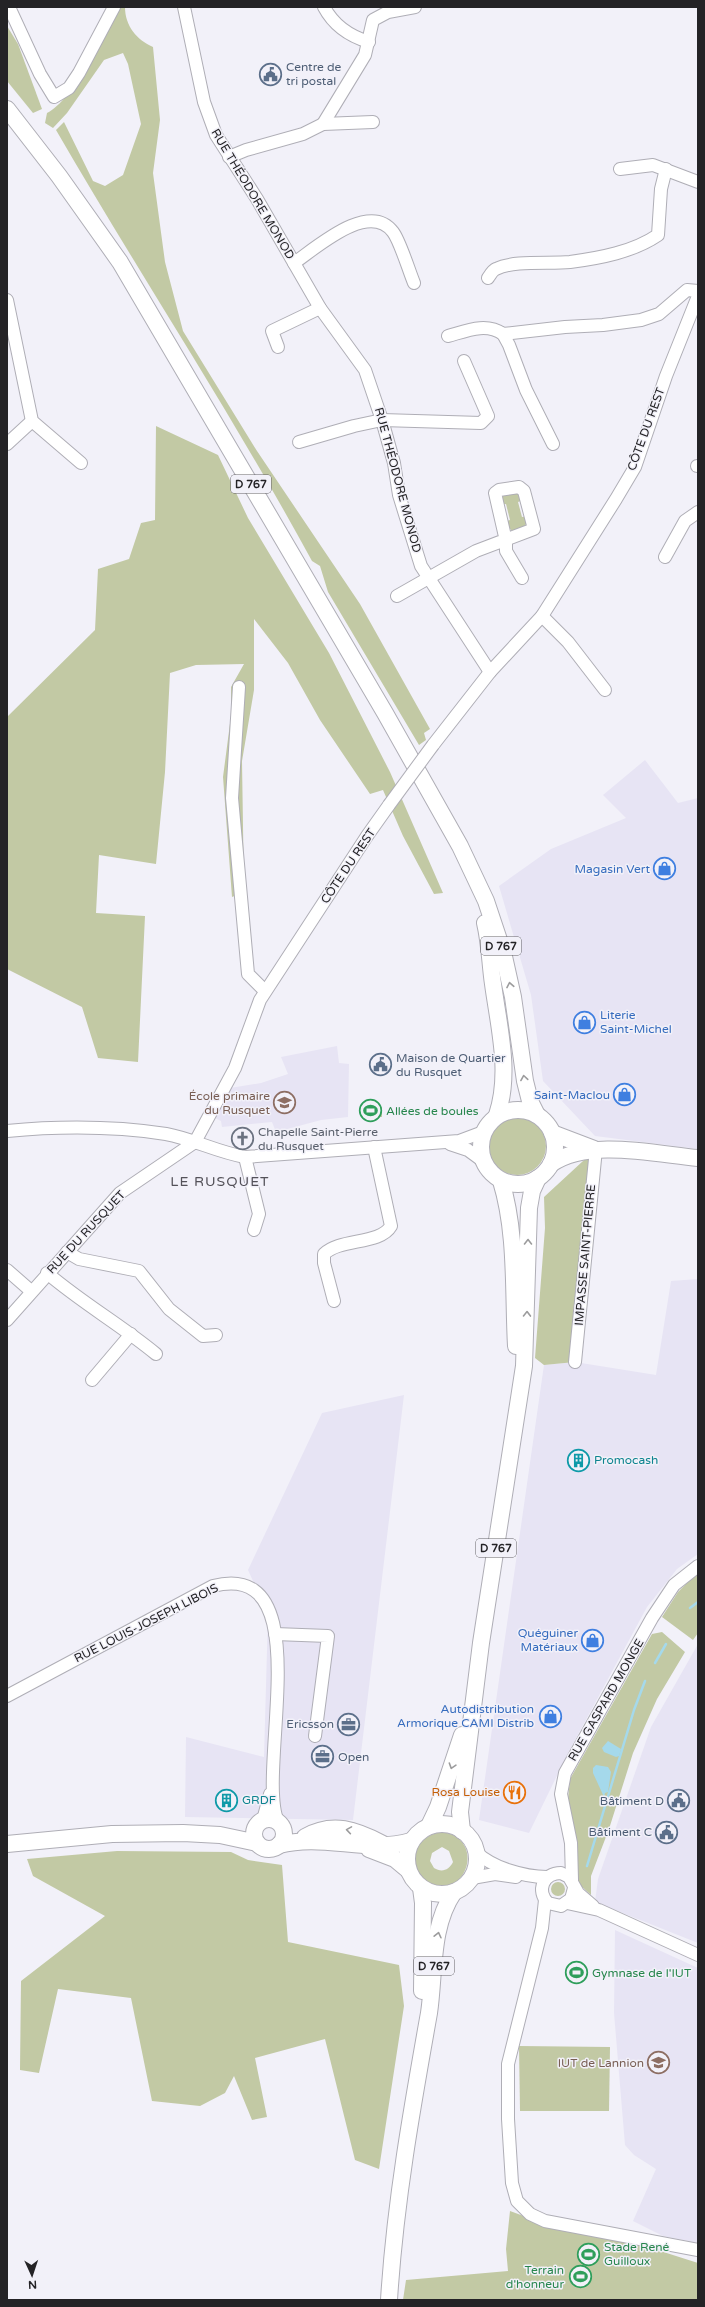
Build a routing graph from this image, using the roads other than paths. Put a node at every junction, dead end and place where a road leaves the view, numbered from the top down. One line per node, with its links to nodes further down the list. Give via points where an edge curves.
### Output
1 (9, 7): 2 (street, via 40,74 54,97 69,88 79,73)
2 (114, 7)
3 (184, 7): 10 (street, RUE THÉODORE MONOD, via 204,102 216,135)
4 (324, 7): 6 (street, via 339,27 351,36)
5 (415, 7): 6 (street, via 388,12 373,20)
6 (369, 42): 9 (street, via 365,55)
7 (7, 109): 41 (main road, D 767, via 60,176 120,262 431,793)
8 (373, 122): 9 (street)
9 (323, 124): 10 (street, via 303,134)
10 (229, 157): 14 (street, RUE THÉODORE MONOD)
11 (620, 169): 12 (street, via 643,165)
12 (666, 170): 13 (street); 15 (street, via 658,235 643,245 614,254 569,262 524,264 495,269)
13 (698, 182)
14 (294, 263): 16 (street, RUE THÉODORE MONOD, via 350,225 363,222 382,223 393,232); 20 (street, RUE THÉODORE MONOD)
15 (488, 278)
16 (414, 283)
17 (698, 291): 21 (street, via 687,290 659,314 641,320)
18 (698, 296): 37 (street, CÔTE DU REST, via 666,376 635,466)
19 (7, 300): 26 (street)
20 (320, 308): 23 (street, via 272,331); 25 (street, RUE THÉODORE MONOD, via 365,370)
21 (503, 334): 22 (street, via 496,329 484,327); 29 (street, via 526,390)
22 (448, 336)
23 (278, 347)
24 (464, 361): 25 (street, via 488,416 481,423)
25 (382, 420): 27 (street); 34 (street, RUE THÉODORE MONOD, via 394,463 399,495 421,566)
26 (32, 421): 28 (street); 30 (street)
27 (299, 442)
28 (7, 444)
29 (553, 444)
30 (81, 463)
31 (698, 512): 33 (street, via 685,521)
32 (506, 541): 32 (street, via 495,493 519,487 524,491 534,529); 34 (street, via 476,551); 35 (street, via 506,551)
33 (665, 557)
34 (428, 578): 36 (street); 38 (street, RUE THÉODORE MONOD)
35 (522, 578)
36 (397, 596)
37 (542, 616): 38 (street, CÔTE DU REST); 40 (street, via 568,642)
38 (490, 672): 42 (street, CÔTE DU REST, bridge, via 367,836)
39 (239, 687): 42 (street, via 232,798 248,974)
40 (606, 690)
41 (472, 873): 43 (main road, D 767, one-way to 41, via 524,1081 513,997 503,952 486,901); 44 (main road, D 767, via 488,937 500,1025 504,1084)
42 (265, 991): 48 (street, CÔTE DU REST, via 235,1068)
43 (537, 1115): 44 (main road, via 517,1110); 47 (main road)
44 (497, 1116): 46 (main road)
45 (7, 1131): 48 (street, via 106,1127 167,1134)
46 (483, 1132): 49 (street, via 463,1140); 54 (main road, via 480,1150)
47 (552, 1132): 51 (main road); 55 (main road, via 555,1148)
48 (195, 1142): 52 (street, via 223,1153); 59 (street, RUE DU RUSQUET, via 120,1193)
49 (443, 1143): 50 (street); 54 (street, via 468,1150)
50 (374, 1147): 52 (street); 63 (street, via 391,1226 383,1234 332,1248 324,1254)
51 (596, 1149): 53 (main road); 55 (main road, via 568,1155); 68 (street, IMPASSE SAINT-PIERRE)
52 (245, 1157): 58 (street, via 259,1214)
53 (698, 1158)
54 (483, 1161): 57 (main road, via 490,1173)
55 (551, 1164): 56 (main road)
56 (538, 1178): 57 (main road, via 520,1184); 70 (main road, D 767, one-way to 56, via 526,1339 529,1208 532,1191)
57 (501, 1181): 70 (main road, D 767, via 507,1200 511,1247)
58 (254, 1230)
59 (66, 1252): 61 (street, RUE DU RUSQUET); 66 (street, via 79,1259 139,1271 169,1309 203,1336)
60 (7, 1270): 62 (street)
61 (48, 1273): 62 (street, RUE DU RUSQUET); 65 (street, via 88,1306)
62 (31, 1291): 64 (street, RUE DU RUSQUET)
63 (334, 1301)
64 (7, 1320)
65 (131, 1334): 67 (street); 69 (street)
66 (216, 1335)
67 (156, 1354)
68 (575, 1362)
69 (92, 1380)
70 (518, 1394): 74 (main road, D 767)
71 (698, 1566): 84 (street, RUE GASPARD MONGE, via 674,1585 652,1618 565,1773 561,1794)
72 (275, 1634): 73 (street, RUE LOUIS-JOSEPH LIBOIS, via 271,1612 262,1596 243,1584 232,1582 213,1586); 75 (street, via 328,1636); 77 (street, RUE LOUIS-JOSEPH LIBOIS, via 277,1695)
73 (7, 1696)
74 (473, 1703): 76 (main road, D 767, one-way to 76, via 438,1807); 78 (main road, D 767, via 460,1812)
75 (315, 1736)
76 (429, 1826): 78 (main road, via 446,1824); 80 (main road)
77 (269, 1831): 79 (main road); 81 (main road, via 220,1835 119,1834)
78 (462, 1831): 85 (main road, via 469,1837)
79 (310, 1838): 82 (main road); 83 (main road, one-way to 79, via 364,1833 349,1830 322,1829)
80 (411, 1841): 83 (main road); 86 (main road, via 406,1859)
81 (7, 1844)
82 (360, 1845): 83 (main road); 86 (main road, via 395,1859)
83 (384, 1845)
84 (571, 1851): 87 (street); 89 (street, RUE GASPARD MONGE)
85 (476, 1852): 87 (street, via 490,1862 515,1871 535,1876); 88 (main road, via 476,1866)
86 (408, 1868): 90 (main road, via 415,1883)
87 (552, 1875): 89 (street, via 565,1875); 92 (street, via 542,1884)
88 (472, 1878): 91 (main road); 92 (street, via 495,1874 521,1878 537,1887)
89 (573, 1884): 93 (street, via 574,1894); 94 (street)
90 (421, 1888): 91 (main road, via 437,1894); 97 (main road, D 767, via 424,1903)
91 (454, 1892): 97 (main road, D 767, one-way to 91, via 437,1941 445,1910)
92 (543, 1896): 93 (street, via 552,1905); 95 (street)
93 (564, 1904): 94 (street); 95 (street, via 550,1915)
94 (599, 1910): 96 (street)
95 (542, 1928): 98 (street, via 508,2064 509,2155 517,2201 530,2214 544,2221)
96 (698, 1955)
97 (422, 2042): 99 (main road, D 767, via 396,2219)
98 (698, 2250)
99 (390, 2300)

